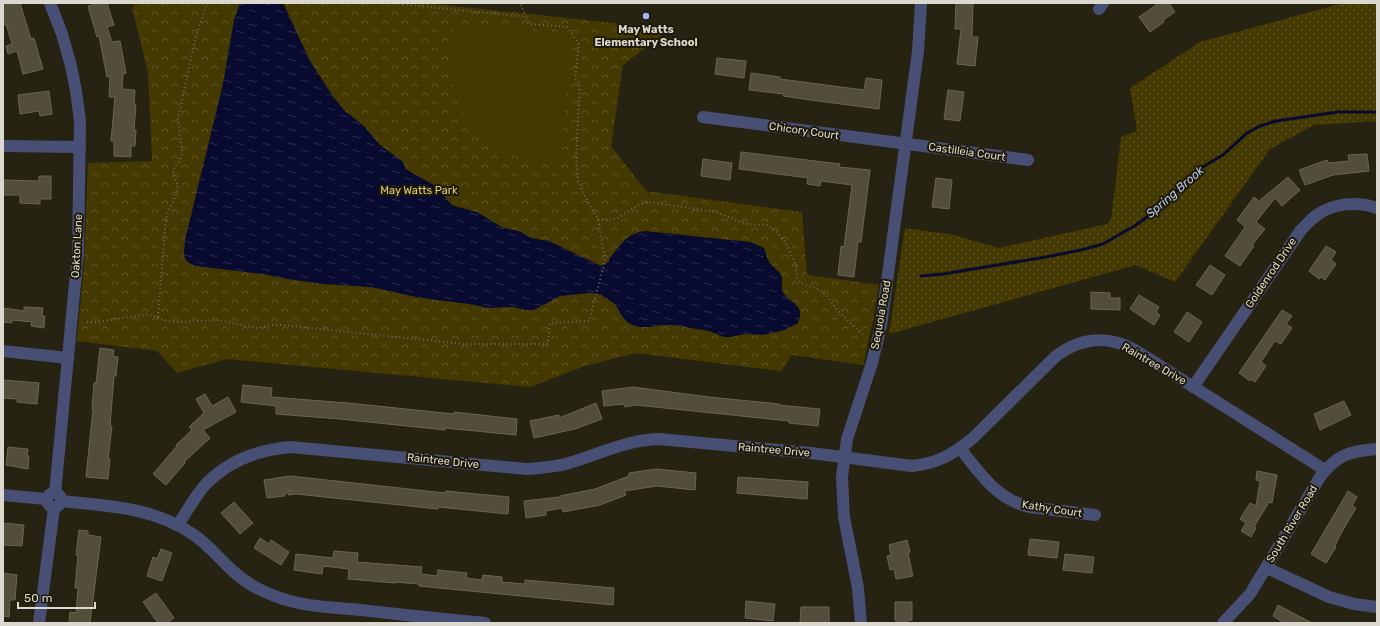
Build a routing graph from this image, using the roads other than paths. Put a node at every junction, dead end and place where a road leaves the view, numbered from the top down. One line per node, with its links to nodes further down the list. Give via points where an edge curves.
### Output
1 (50, 3): 6 (street, Oakton Lane, via 72,66 80,121)
2 (921, 3): 4 (street, Sequoia Road, via 918,51)
3 (703, 117): 4 (street, Chicory Court)
4 (906, 144): 7 (street, Castilleia Court); 14 (street, Sequoia Road, via 881,326 847,439)
5 (3, 146): 6 (street)
6 (80, 147): 10 (street, Oakton Lane, via 78,252)
7 (1028, 160)
8 (1377, 208): 11 (street, Goldenrod Drive, via 1362,204 1344,205 1318,214 1311,220 1301,230)
9 (3, 351): 10 (street)
10 (68, 358): 17 (street, Oakton Lane)
11 (1193, 387): 12 (street, Raintree Drive, via 1125,345 1101,339 1084,342 1065,349 1056,356); 15 (street, Raintree Drive)
12 (960, 448): 14 (street, Raintree Drive, via 946,457 912,466); 18 (street, Kathy Court, via 990,484 1019,505)
13 (1377, 449): 15 (street, South River Road, via 1354,451 1334,461)
14 (845, 457): 19 (street, Raintree Drive, via 654,440 621,445 557,466 527,469 290,446 261,451 226,466 207,483); 24 (street, Sequoia Road, via 842,477 844,517 858,588)
15 (1325, 470): 20 (street, South River Road)
16 (3, 495): 17 (street)
17 (54, 500): 19 (street, via 142,511 166,518); 22 (street, Oakton Lane)
18 (1095, 515)
19 (178, 525): 23 (street, via 195,535 240,576 257,588 280,598 309,605)
20 (1267, 568): 21 (street, via 1329,597); 25 (street, South River Road, via 1250,594)
21 (1377, 608)
22 (39, 623)
23 (485, 623)
24 (861, 623)
25 (1223, 623)

